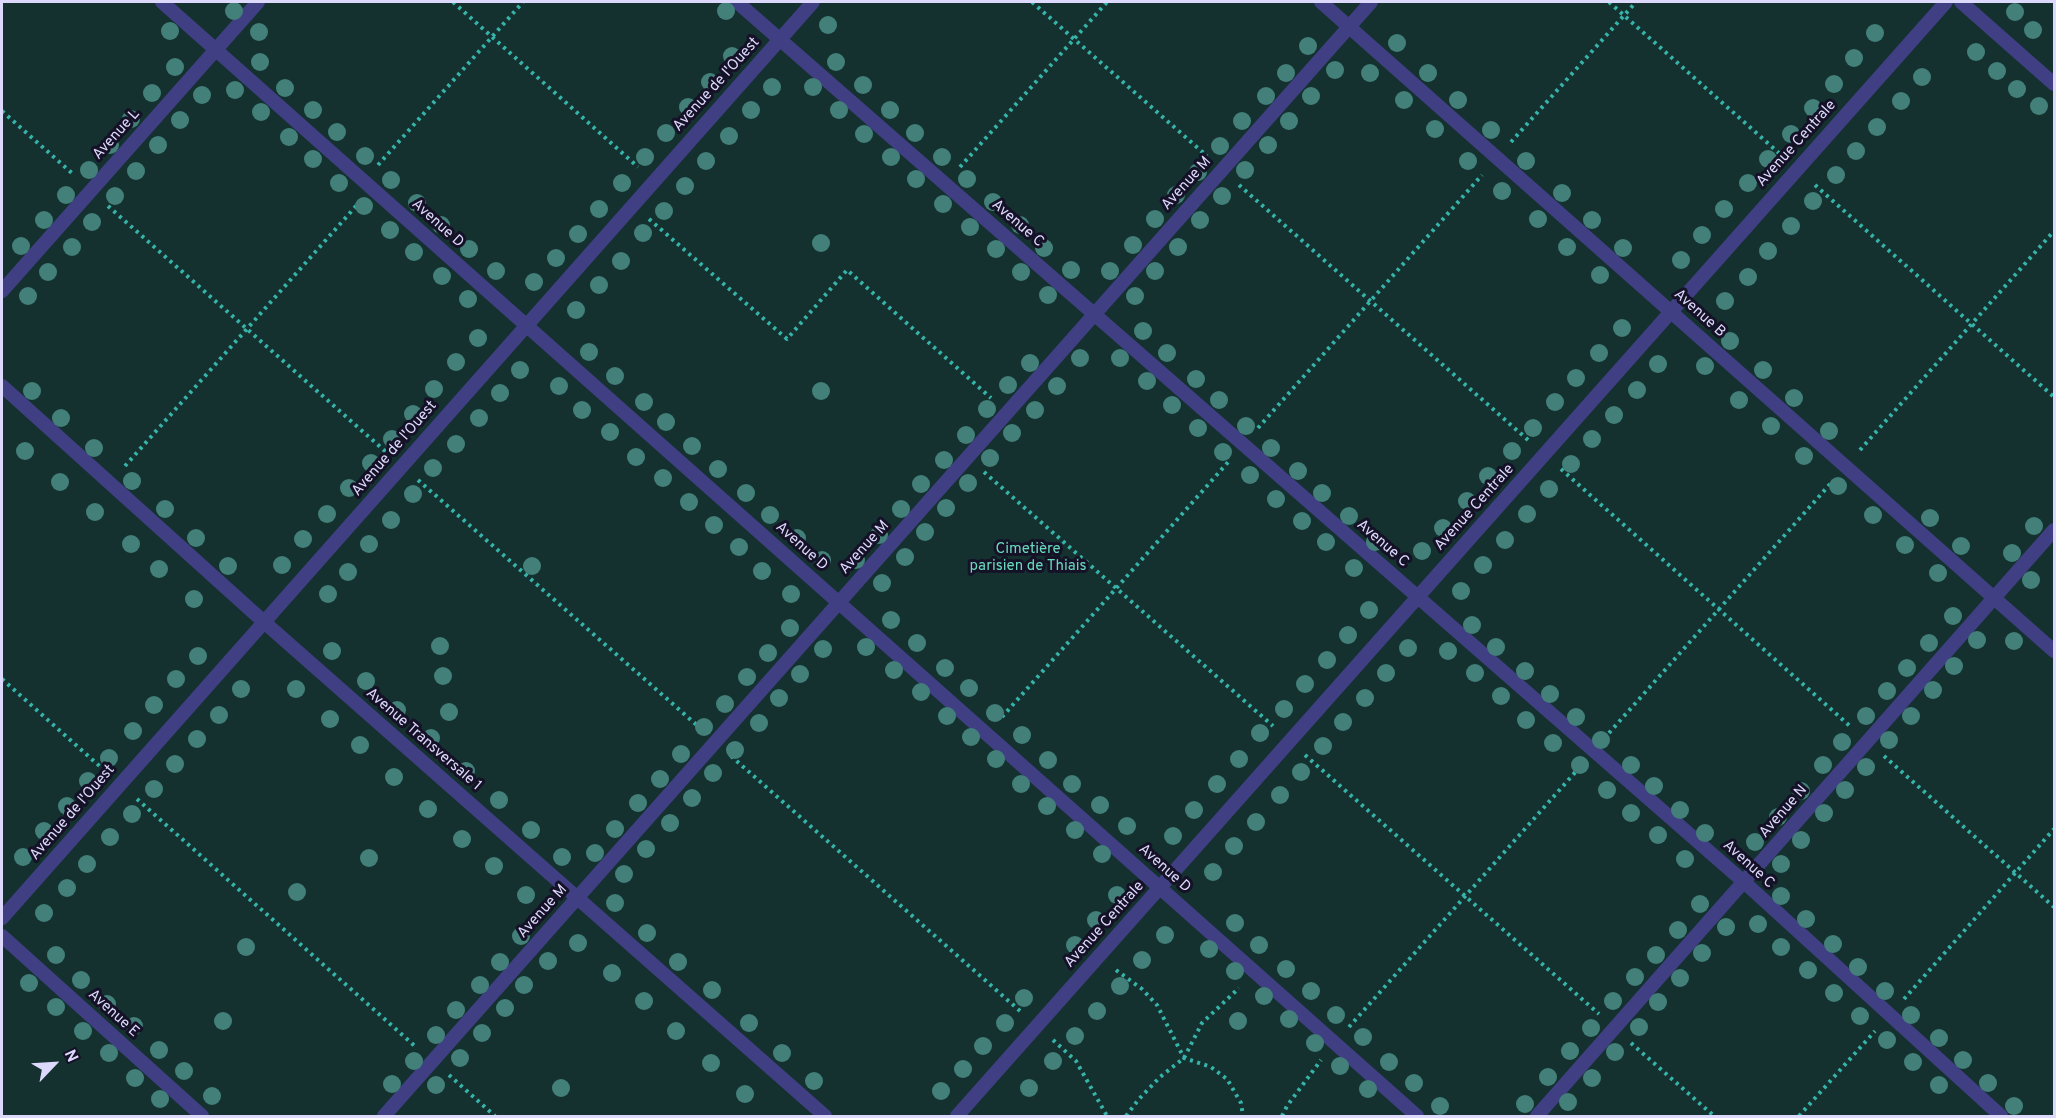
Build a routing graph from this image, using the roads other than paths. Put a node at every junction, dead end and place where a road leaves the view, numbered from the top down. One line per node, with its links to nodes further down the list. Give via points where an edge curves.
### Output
1 (162, 2): 11 (lane, Avenue D)
2 (258, 2): 11 (lane, Avenue L)
3 (737, 2): 10 (lane, Avenue C)
4 (813, 2): 10 (lane, Avenue de l'Ouest)
5 (1321, 2): 9 (lane, Avenue B)
6 (1371, 2): 9 (lane, Avenue M)
7 (1946, 2): 14 (lane, Avenue Centrale)
8 (1961, 2): 12 (lane)
9 (1349, 26): 14 (lane, Avenue B); 15 (lane, Avenue M)
10 (780, 39): 15 (lane, Avenue C); 16 (lane, Avenue de l'Ouest)
11 (216, 49): 13 (lane, Avenue L); 16 (lane, Avenue D)
12 (2055, 84)
13 (2, 291)
14 (1671, 311): 19 (lane, Avenue Centrale); 20 (lane, Avenue B)
15 (1094, 314): 19 (lane, Avenue C); 21 (lane, Avenue M)
16 (526, 325): 21 (lane, Avenue D); 22 (lane, Avenue de l'Ouest)
17 (2, 386): 22 (lane, Avenue Transversale 1)
18 (2055, 530): 20 (lane, Avenue N)
19 (1418, 597): 24 (lane, Avenue C); 25 (lane, Avenue Centrale)
20 (1994, 598): 23 (lane, Avenue B); 24 (lane, Avenue N)
21 (839, 602): 25 (lane, Avenue D); 26 (lane, Avenue M)
22 (264, 622): 26 (lane, Avenue Transversale 1); 27 (lane, Avenue de l'Ouest)
23 (2055, 651)
24 (1744, 882): 34 (lane, Avenue N); 35 (lane, Avenue C)
25 (1160, 888): 32 (lane, Avenue Centrale); 33 (lane, Avenue D)
26 (578, 897): 30 (lane, Avenue M); 31 (lane, Avenue Transversale 1)
27 (2, 918)
28 (2, 936): 29 (lane, Avenue E)
29 (202, 1116)
30 (384, 1116)
31 (825, 1116)
32 (957, 1116)
33 (1417, 1116)
34 (1537, 1116)
35 (2001, 1116)

